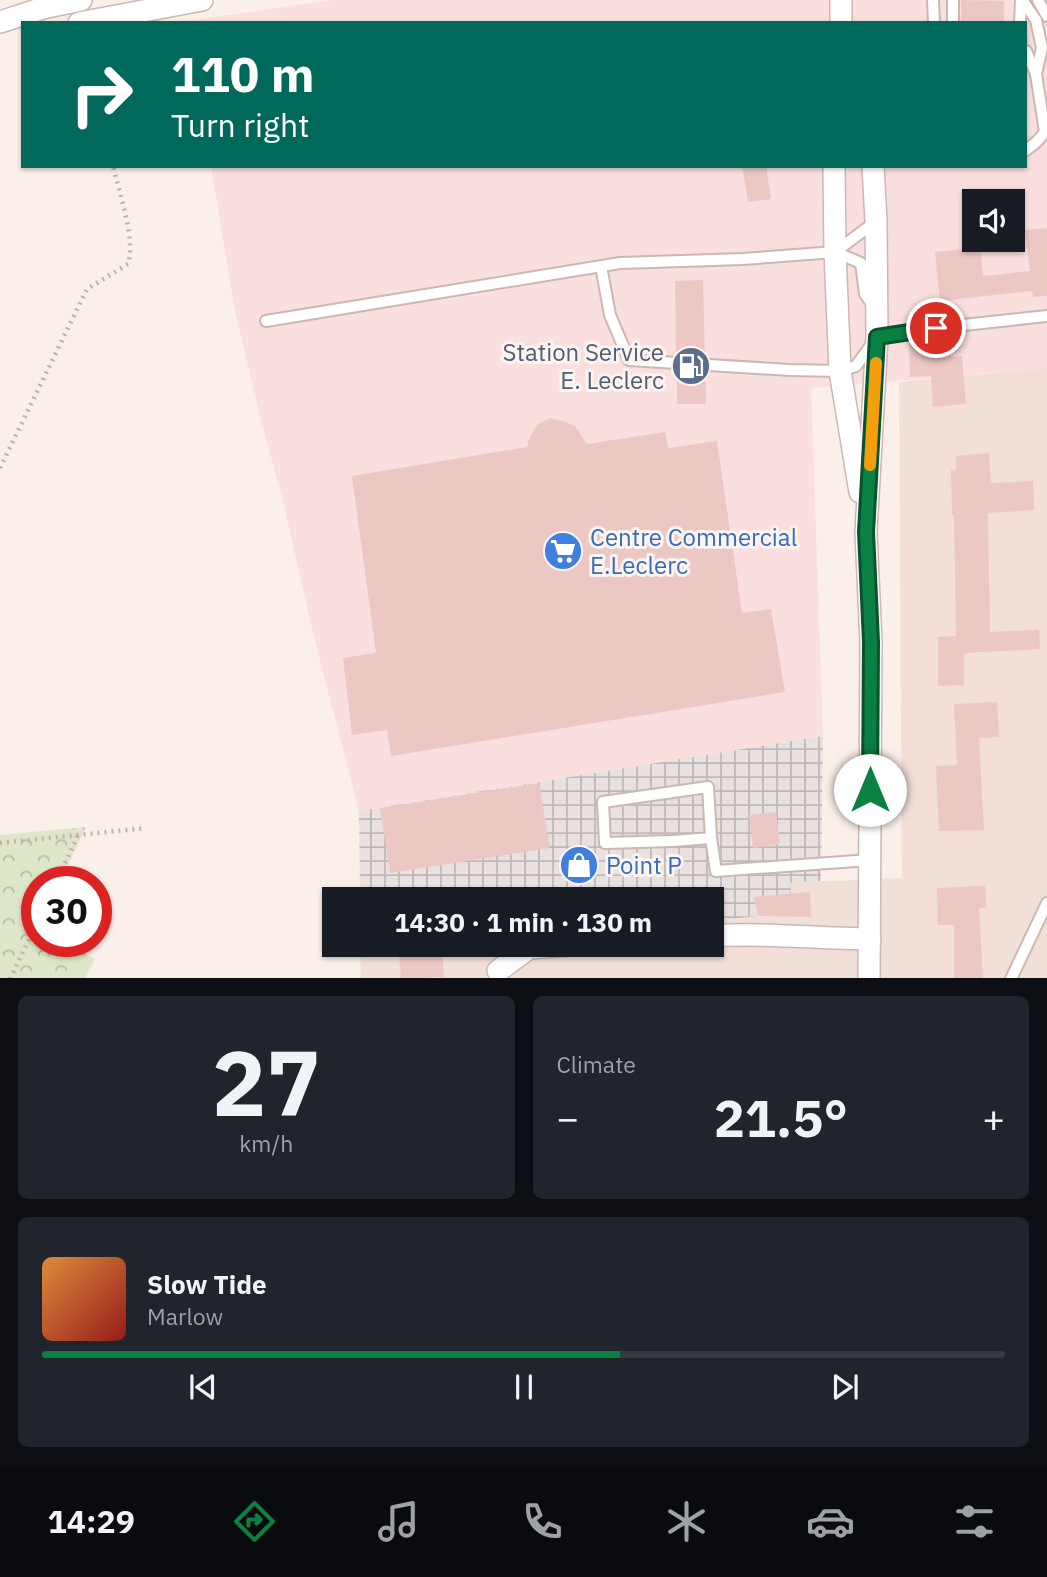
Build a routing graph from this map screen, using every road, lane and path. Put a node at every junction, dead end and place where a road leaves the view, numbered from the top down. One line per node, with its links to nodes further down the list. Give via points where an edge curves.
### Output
1 (202, 0): 10 (street)
2 (841, 0): 11 (street)
3 (933, 0): 12 (lane)
4 (953, 0): 13 (lane)
5 (1021, 0): 14 (lane); 19 (lane, via 1036,20 1042,48)
6 (1038, 0): 8 (lane)
7 (76, 1): 9 (street); 15 (street)
8 (1047, 16)
9 (78, 21)
10 (89, 21)
11 (841, 21)
12 (934, 21)
13 (953, 21)
14 (1020, 21)
15 (0, 22)
16 (21, 31): 17 (street)
17 (0, 33)
18 (1027, 53): 19 (lane)
19 (1036, 75): 20 (lane)
20 (1046, 130): 21 (lane)
21 (1027, 149)
22 (114, 168): 33 (path, via 129,230 130,259 87,289)
23 (834, 168): 26 (street)
24 (873, 168): 25 (street)
25 (876, 221): 26 (lane); 28 (street)
26 (835, 252): 27 (lane); 28 (lane, via 861,263 865,294); 32 (street)
27 (601, 266): 30 (lane); 32 (lane, via 610,315 628,360)
28 (876, 309): 31 (street)
29 (1047, 316): 31 (lane)
30 (266, 321)
31 (877, 337): 32 (lane, via 856,366); 34 (street)
32 (840, 371): 34 (street)
33 (0, 468)
34 (866, 532): 39 (street, via 871,642)
35 (146, 828): 36 (path)
36 (79, 834): 38 (path); 40 (path)
37 (711, 838): 37 (lane, via 708,787 603,802 605,843); 39 (lane, via 716,871)
38 (0, 843)
39 (870, 860): 43 (street)
40 (64, 866)
41 (1047, 903): 49 (lane)
42 (724, 935): 43 (street)
43 (870, 939): 48 (street)
44 (21, 956): 47 (path)
45 (517, 957): 46 (street)
46 (498, 971)
47 (10, 978)
48 (869, 978)
49 (1011, 978)

